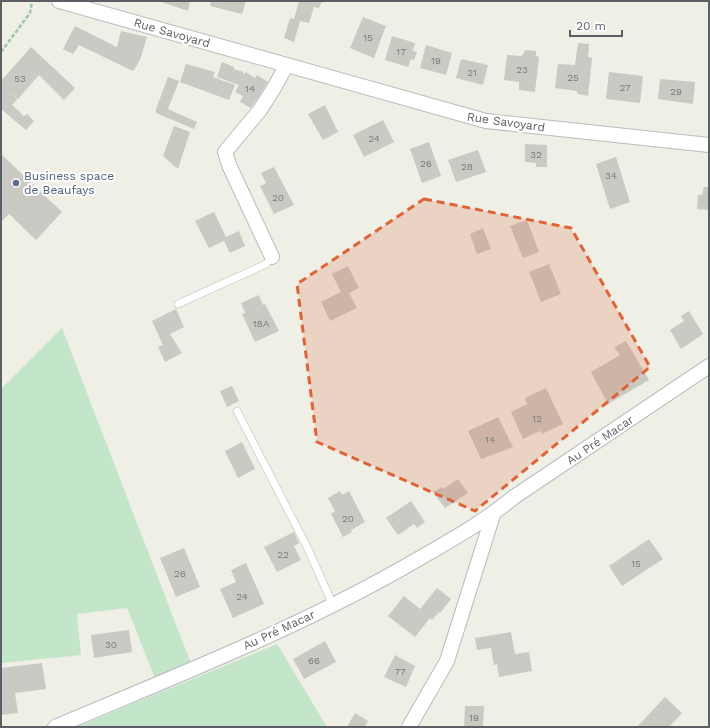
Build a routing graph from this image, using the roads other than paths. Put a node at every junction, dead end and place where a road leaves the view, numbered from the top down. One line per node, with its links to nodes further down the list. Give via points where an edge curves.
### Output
1 (59, 1): 2 (street, Rue Savoyard)
2 (286, 66): 3 (street, Rue Savoyard, via 486,121); 4 (street, via 260,110 225,152 228,165)
3 (709, 146)
4 (272, 257): 5 (lane, via 266,264)
5 (178, 304)
6 (709, 366): 8 (street, Au Pré Macar, via 514,497)
7 (237, 410): 9 (lane, via 308,549)
8 (493, 515): 9 (street, Au Pré Macar, via 363,591); 11 (street, via 447,661)
9 (333, 605): 10 (street, Au Pré Macar, via 269,636)
10 (55, 727)
11 (409, 727)

